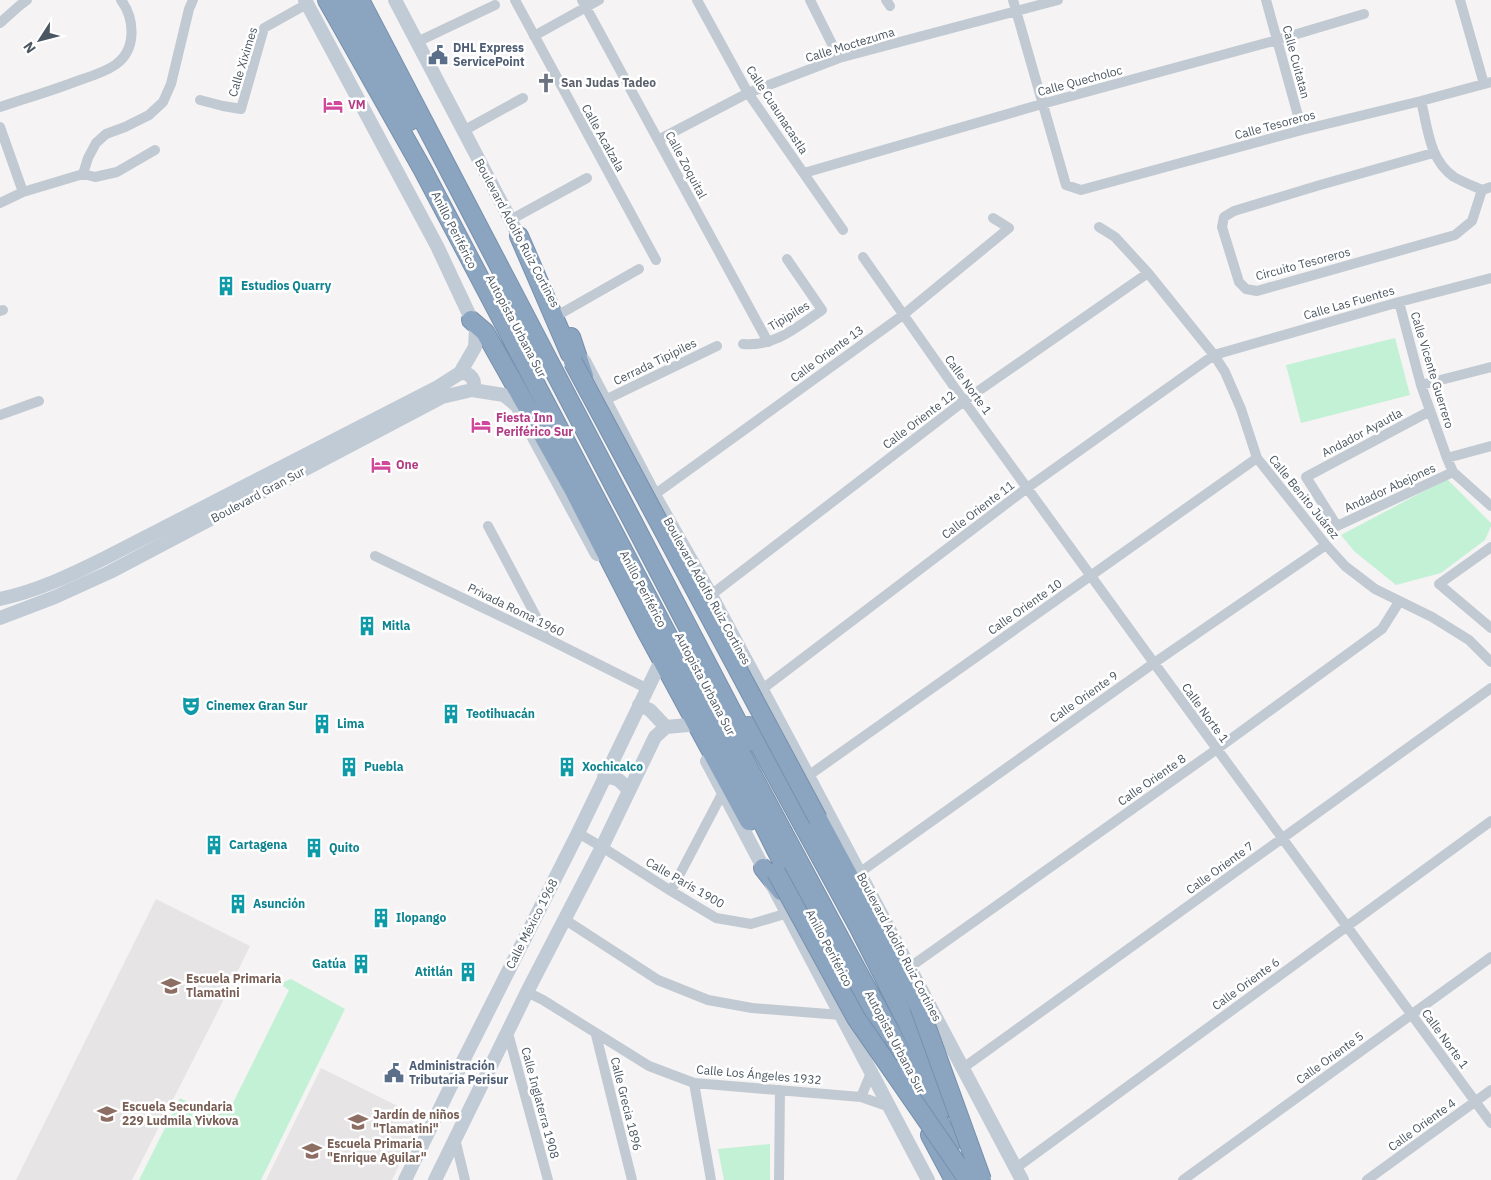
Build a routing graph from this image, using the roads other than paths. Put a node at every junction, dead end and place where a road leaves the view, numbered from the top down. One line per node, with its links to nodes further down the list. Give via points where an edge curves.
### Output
1 (27, 0): 22 (street)
2 (121, 0): 33 (street, via 131,20 132,37 127,53 116,64 78,81)
3 (192, 0): 42 (street, via 171,84 162,102 150,115 106,134 96,143)
4 (327, 0): 40 (highway, Anillo Periférico)
5 (346, 0): 146 (highway, Autopista Urbana Sur, bridge, via 839,938)
6 (360, 0): 146 (highway, Autopista Urbana Sur, bridge)
7 (371, 0): 93 (highway)
8 (395, 0): 25 (main road, Boulevard Adolfo Ruiz Cortines)
9 (515, 0): 23 (street, Calle Acalzala)
10 (599, 0): 18 (street)
11 (697, 0): 28 (street, Calle Cuaunacastla)
12 (810, 0): 26 (street)
13 (1013, 0): 20 (street)
14 (1058, 0): 20 (street, Calle Moctezuma)
15 (1266, 0): 24 (street, Calle Cuitatan)
16 (1460, 0): 27 (street)
17 (306, 2): 30 (street, Calle Xiximes, via 264,28 242,109); 61 (main road, via 437,246)
18 (584, 4): 23 (street); 37 (street, Calle Zoquital)
19 (495, 5): 25 (street)
20 (1016, 12): 26 (street, Calle Moctezuma); 32 (street)
21 (1364, 14): 24 (street, Calle Quecholoc)
22 (0, 23)
23 (534, 36): 54 (street, Calle Acalzala)
24 (1277, 40): 32 (street, Calle Quecholoc); 35 (street, Calle Cuitatan)
25 (417, 42): 36 (main road, Boulevard Adolfo Ruiz Cortines)
26 (839, 58): 28 (street, Calle Moctezuma)
27 (1487, 83): 31 (street, Calle Tesoreros)
28 (748, 93): 37 (street, Calle Moctezuma); 41 (street, Calle Cuaunacastla)
29 (524, 98): 36 (street)
30 (200, 100)
31 (1421, 101): 35 (street, Calle Tesoreros); 39 (street, Circuito Tesoreros)
32 (1042, 104): 35 (street, Calle Tesoreros, via 1066,185 1081,190); 41 (street, Calle Quecholoc)
33 (0, 107)
34 (0, 127): 45 (street)
35 (1302, 130)
36 (464, 131): 48 (main road, Boulevard Adolfo Ruiz Cortines)
37 (658, 140): 63 (street, Calle Zoquital)
38 (155, 150): 42 (street, via 117,172 95,177)
39 (1433, 153): 44 (street, Circuito Tesoreros, via 1441,166 1454,177); 44 (street, Circuito Tesoreros, via 1234,211 1224,217 1222,227 1239,282 1246,289 1258,291 1455,235 1472,221)
40 (423, 170): 69 (highway, via 423,184 428,197); 129 (highway, Anillo Periférico)
41 (804, 173): 50 (street, Calle Cuaunacastla)
42 (83, 174): 45 (street)
43 (588, 178): 48 (street)
44 (1487, 189)
45 (23, 192): 46 (street)
46 (0, 203)
47 (994, 218): 60 (street, Calle Oriente 13, via 1009,228)
48 (510, 220): 51 (main road, Boulevard Adolfo Ruiz Cortines)
49 (1099, 227): 56 (street, Calle Benito Juárez, via 1115,236)
50 (843, 230)
51 (519, 236): 59 (main road, Boulevard Adolfo Ruiz Cortines); 146 (highway, bridge, via 573,362 919,1006)
52 (863, 257): 60 (street, Calle Norte 1)
53 (787, 259): 63 (street, Tipipiles, via 822,310 787,334)
54 (656, 260)
55 (639, 269): 59 (street)
56 (1148, 273): 66 (street, Calle Benito Juárez); 74 (street, Calle Oriente 12)
57 (1491, 278): 58 (street, Calle Las Fuentes)
58 (1399, 302): 66 (street, Calle Las Fuentes); 70 (street, Calle Vicente Guerrero)
59 (560, 314): 62 (main road, Boulevard Adolfo Ruiz Cortines)
60 (902, 315): 74 (street, Calle Norte 1); 85 (street, Calle Oriente 13)
61 (474, 325): 68 (main road, Boulevard Gran Sur, via 475,347); 69 (highway, via 485,332); 75 (main road)
62 (571, 337): 72 (main road, Boulevard Adolfo Ruiz Cortines); 93 (highway, via 581,369 625,465)
63 (768, 342): 64 (street)
64 (743, 344)
65 (717, 346): 72 (street, Cerrada Tipipiles)
66 (1214, 355): 80 (street, Calle Benito Juárez, via 1241,409); 84 (street, Calle Oriente 11)
67 (1491, 367): 70 (street)
68 (460, 373): 71 (main road, via 472,377); 86 (main road, Boulevard Gran Sur)
69 (516, 378): 79 (highway); 83 (highway, via 565,462)
70 (1421, 385): 76 (street, Calle Vicente Guerrero)
71 (472, 390): 75 (main road, Boulevard Gran Sur, via 504,395); 86 (main road, Boulevard Gran Sur, via 442,397)
72 (605, 400): 85 (main road, Boulevard Adolfo Ruiz Cortines)
73 (39, 401): 77 (street)
74 (964, 401): 84 (street, Calle Norte 1); 95 (street, Calle Oriente 12)
75 (516, 405): 79 (main road)
76 (1430, 411): 81 (street, Calle Vicente Guerrero); 89 (street, Andador Ayautla, via 1306,478)
77 (0, 415)
78 (1491, 446): 81 (street)
79 (549, 455): 83 (highway); 103 (main road)
80 (1257, 458): 90 (street, Calle Benito Juárez); 94 (street, Calle Oriente 10)
81 (1447, 458): 82 (street, Calle Vicente Guerrero)
82 (1453, 472): 87 (street); 89 (street, Andador Abejones)
83 (570, 483): 146 (highway, bridge, via 655,648 856,1018)
84 (1027, 488): 94 (street, Calle Norte 1); 106 (street, Calle Oriente 11)
85 (654, 495): 95 (main road, Boulevard Adolfo Ruiz Cortines)
86 (240, 497): 96 (main road, Boulevard Gran Sur, via 75,573); 98 (main road, Boulevard Gran Sur, via 110,572)
87 (1491, 506)
88 (488, 526): 100 (street)
89 (1337, 526)
90 (1326, 545): 97 (street, Calle Benito Juárez, via 1345,566); 102 (street, Calle Oriente 9)
91 (1491, 547): 99 (street, via 1439,584)
92 (375, 556): 100 (street, Privada Roma 1960)
93 (659, 559): 146 (highway, via 859,928)
94 (1091, 576): 102 (street, Calle Norte 1); 113 (street, Calle Oriente 10)
95 (711, 595): 106 (main road, Boulevard Adolfo Ruiz Cortines)
96 (0, 599)
97 (1399, 602): 101 (street, Calle Benito Juárez, via 1432,617 1469,640); 110 (street, Calle Oriente 8, via 1382,628)
98 (0, 618)
99 (1491, 628)
100 (548, 639): 104 (street, Privada Roma 1960)
101 (1491, 662)
102 (1154, 663): 110 (street, Calle Norte 1); 122 (street, Calle Oriente 9)
103 (658, 666): 104 (main road, Calle México 1968); 108 (main road)
104 (646, 688): 107 (main road, Calle México 1968)
105 (1491, 688): 119 (street, Calle Oriente 7)
106 (761, 690): 113 (main road, Boulevard Adolfo Ruiz Cortines)
107 (639, 705): 109 (main road, via 650,710); 111 (main road, Calle México 1968)
108 (688, 725): 109 (main road); 116 (main road)
109 (666, 727): 112 (main road, via 656,737)
110 (1216, 749): 119 (street, Calle Norte 1); 128 (street, Calle Oriente 8)
111 (613, 761): 112 (main road, via 618,770); 114 (main road, Calle México 1968)
112 (637, 773): 115 (main road)
113 (808, 776): 122 (main road, Boulevard Adolfo Ruiz Cortines)
114 (604, 777): 115 (main road, via 614,777); 118 (main road, Calle México 1968)
115 (629, 791): 120 (main road)
116 (723, 792): 121 (main road); 123 (street)
117 (1491, 821): 126 (street, Calle Oriente 6)
118 (578, 833): 120 (street, Calle París 1900); 147 (main road, Calle México 1968)
119 (1282, 838): 126 (street, Calle Norte 1); 135 (street, Calle Oriente 7)
120 (602, 847): 123 (street, Calle París 1900); 125 (main road)
121 (763, 868): 124 (main road); 129 (highway)
122 (860, 873): 128 (main road, Boulevard Adolfo Ruiz Cortines)
123 (671, 892): 124 (street, Calle París 1900, via 724,920 751,924)
124 (788, 913): 132 (main road)
125 (564, 919): 130 (main road); 132 (street, via 658,980 708,1000 752,1008)
126 (1347, 926): 131 (street, Calle Norte 1); 145 (street, Calle Oriente 6)
127 (1491, 957): 131 (street, Calle Oriente 5)
128 (910, 967): 135 (main road, Boulevard Adolfo Ruiz Cortines)
129 (842, 971): 155 (highway, Anillo Periférico)
130 (527, 992): 133 (main road); 134 (street, Calle Los Ángeles 1932)
131 (1412, 1014): 141 (street, Calle Norte 1); 157 (street, Calle Oriente 5)
132 (841, 1015): 136 (main road)
133 (508, 1033): 144 (main road); 150 (street, Calle Inglaterra 1908)
134 (596, 1034): 137 (street, Calle Los Ángeles 1932, via 648,1066); 151 (street, Calle Grecia 1896)
135 (963, 1068): 145 (main road, Boulevard Adolfo Ruiz Cortines)
136 (871, 1073): 140 (street); 142 (main road)
137 (694, 1083): 138 (street, Calle Los Ángeles 1932); 152 (street)
138 (780, 1090): 140 (street, Calle Los Ángeles 1932); 153 (street)
139 (1491, 1090): 141 (street, Calle Oriente 4)
140 (861, 1097): 142 (street, Calle Los Ángeles 1932)
141 (1476, 1101): 143 (street, Calle Norte 1); 158 (street, Calle Oriente 4)
142 (890, 1107): 154 (main road)
143 (1491, 1123)
144 (455, 1139): 148 (main road); 149 (street)
145 (1019, 1174)
146 (978, 1178): 156 (highway)
147 (405, 1180)
148 (435, 1180)
149 (465, 1180)
150 (548, 1180)
151 (632, 1180)
152 (711, 1180)
153 (779, 1180)
154 (928, 1180)
155 (954, 1180)
156 (992, 1180)
157 (1183, 1180)
158 (1367, 1180)

